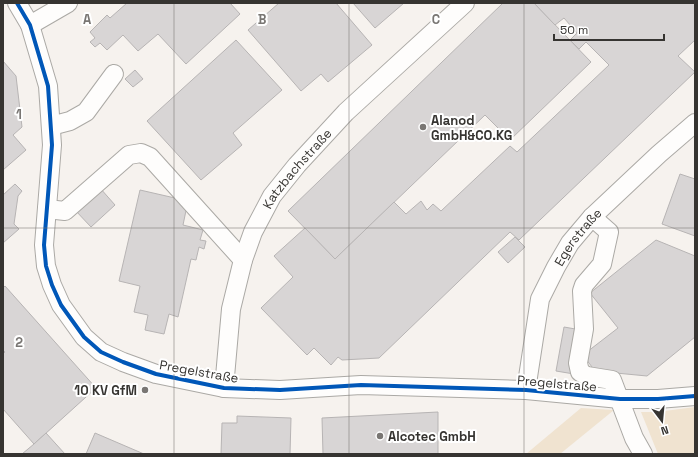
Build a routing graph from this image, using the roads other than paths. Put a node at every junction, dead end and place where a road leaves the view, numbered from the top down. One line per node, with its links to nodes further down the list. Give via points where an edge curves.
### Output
1 (17, 3): 4 (street, Pregelstraße)
2 (68, 3): 4 (street)
3 (465, 3): 10 (street, Katzbachstraße, via 346,112 297,165 272,196 253,232)
4 (30, 25): 7 (street, Pregelstraße, via 48,86)
5 (114, 74): 7 (street, via 86,112 70,121)
6 (695, 123): 9 (street, Egerstraße)
7 (51, 126): 8 (street, Pregelstraße, via 51,168)
8 (47, 209): 10 (street, via 64,211 130,155 141,153 150,157); 11 (street, Pregelstraße, via 44,245 46,266 61,305 84,337 101,352 123,362 156,374)
9 (592, 217): 12 (street, Egerstraße, via 570,243 540,299); 14 (street, via 609,232 602,264 582,291 584,329 578,369 587,376 612,380)
10 (243, 260): 11 (street, Katzbachstraße, via 231,309)
11 (224, 388): 12 (street, Pregelstraße, via 280,390 361,385)
12 (526, 390): 14 (street, Pregelstraße)
13 (695, 396): 14 (street, Pregelstraße)
14 (620, 399): 15 (street)
15 (642, 454)

